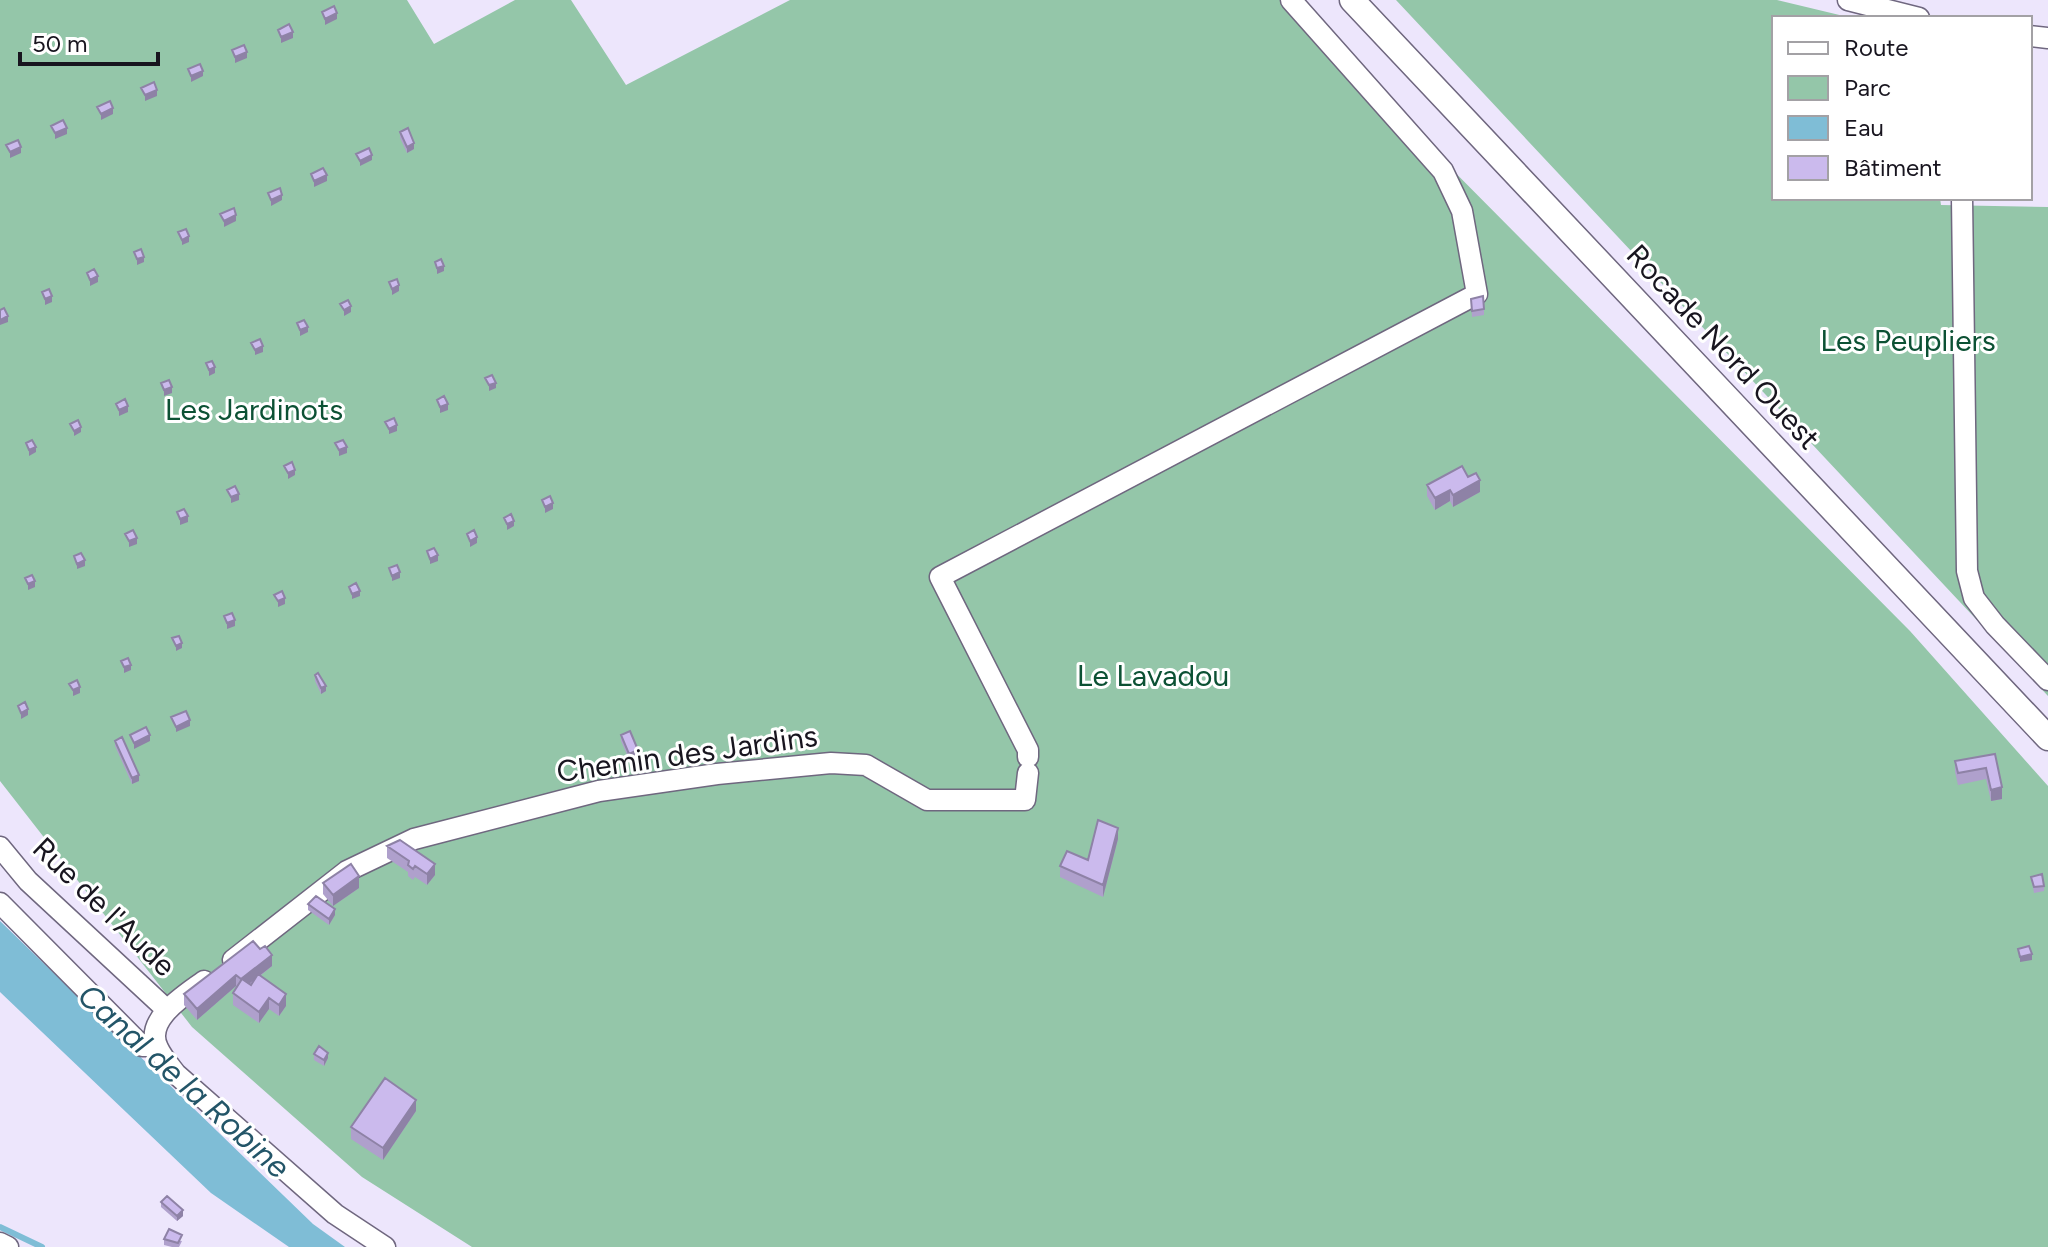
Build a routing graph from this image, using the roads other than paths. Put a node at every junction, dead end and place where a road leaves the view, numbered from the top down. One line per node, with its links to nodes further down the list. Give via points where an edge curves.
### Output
1 (1291, 0): 10 (street, Chemin des Jardins, via 1443,171 1462,211 1477,294 940,577 1028,750 1025,800 927,800 866,765 831,763 599,791 414,839 347,871)
2 (1352, 0): 7 (main road, Rocade Nord Ouest)
3 (1848, 0): 4 (street)
4 (1911, 16)
5 (1962, 200): 6 (street, via 1967,571 1974,598)
6 (2048, 680)
7 (2048, 738)
8 (0, 847): 10 (street, Rue de l'Aude, via 28,881)
9 (0, 903): 11 (street, via 142,1046)
10 (166, 1009): 11 (street, via 155,1033)
11 (156, 1046): 14 (street, via 176,1074 323,1204)
12 (0, 1243): 13 (street)
13 (8, 1247)
14 (385, 1247)

